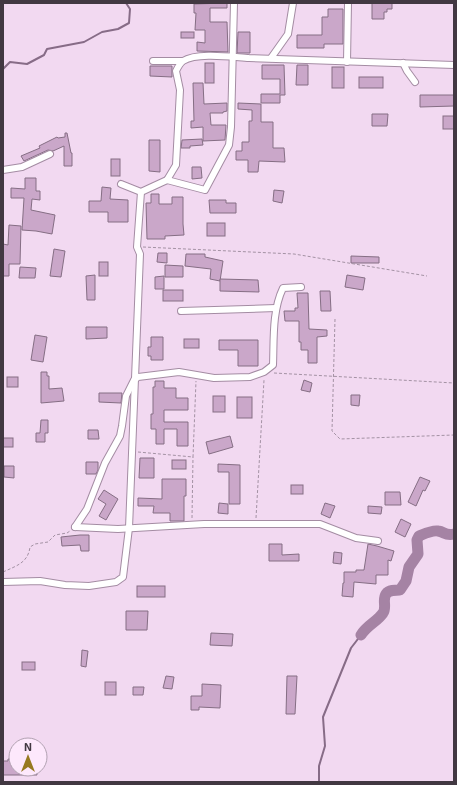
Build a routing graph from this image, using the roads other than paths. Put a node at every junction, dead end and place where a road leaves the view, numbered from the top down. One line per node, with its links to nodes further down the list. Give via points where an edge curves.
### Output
1 (234, 3): 4 (street)
2 (293, 3): 5 (street, via 288,34)
3 (348, 3): 8 (street)
4 (233, 57): 5 (street); 7 (street, via 190,58); 14 (street, via 229,145 204,190)
5 (271, 58): 8 (street)
6 (153, 61): 7 (street)
7 (182, 61): 14 (street, via 176,71 180,90 176,165)
8 (347, 62): 9 (street)
9 (403, 63): 10 (street); 11 (street)
10 (454, 65)
11 (415, 82)
12 (50, 154): 13 (street, via 22,166)
13 (3, 170)
14 (167, 180): 16 (street)
15 (121, 184): 16 (street)
16 (141, 192): 20 (street)
17 (301, 287): 18 (street, via 283,288)
18 (276, 308): 19 (street); 20 (street, via 273,365 264,372 250,376 214,378 179,372 138,377)
19 (181, 311)
20 (134, 380): 21 (street); 21 (street, via 126,396 120,436 75,527)
21 (129, 528): 22 (street, via 320,524 356,538); 23 (street, via 123,577 116,582 88,586 40,581)
22 (378, 541)
23 (3, 582)

